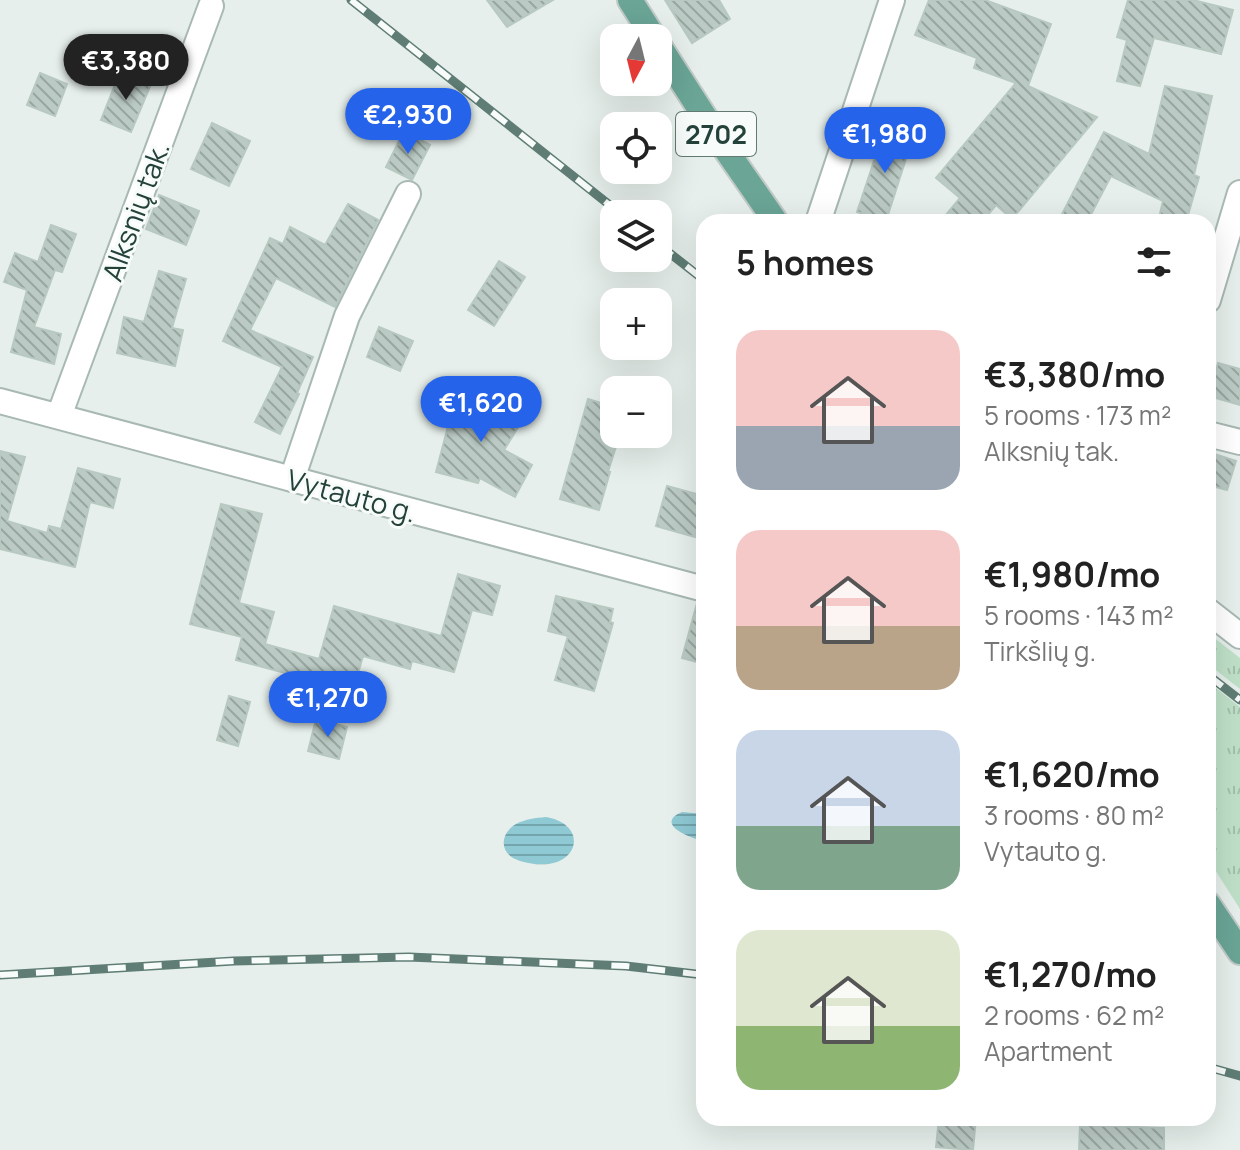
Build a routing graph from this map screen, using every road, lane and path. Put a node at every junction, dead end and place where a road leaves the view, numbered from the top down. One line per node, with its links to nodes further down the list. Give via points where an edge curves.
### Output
1 (630, 0): 4 (main road)
2 (892, 0): 9 (street)
3 (211, 6): 12 (street, Alksnių tak.)
4 (645, 24)
5 (672, 66): 8 (main road, 2702)
6 (1240, 193): 10 (street)
7 (408, 194): 15 (street, via 347,316)
8 (770, 214)
9 (821, 214)
10 (1216, 273)
11 (0, 401): 12 (street, Vytauto g.)
12 (59, 416): 15 (street, Vytauto g.)
13 (1216, 436): 14 (street)
14 (1240, 442)
15 (292, 479): 16 (street, Vytauto g.)
16 (696, 587)
17 (1216, 617): 18 (street)
18 (1240, 636)
19 (1216, 916): 20 (main road)
20 (1240, 952)

